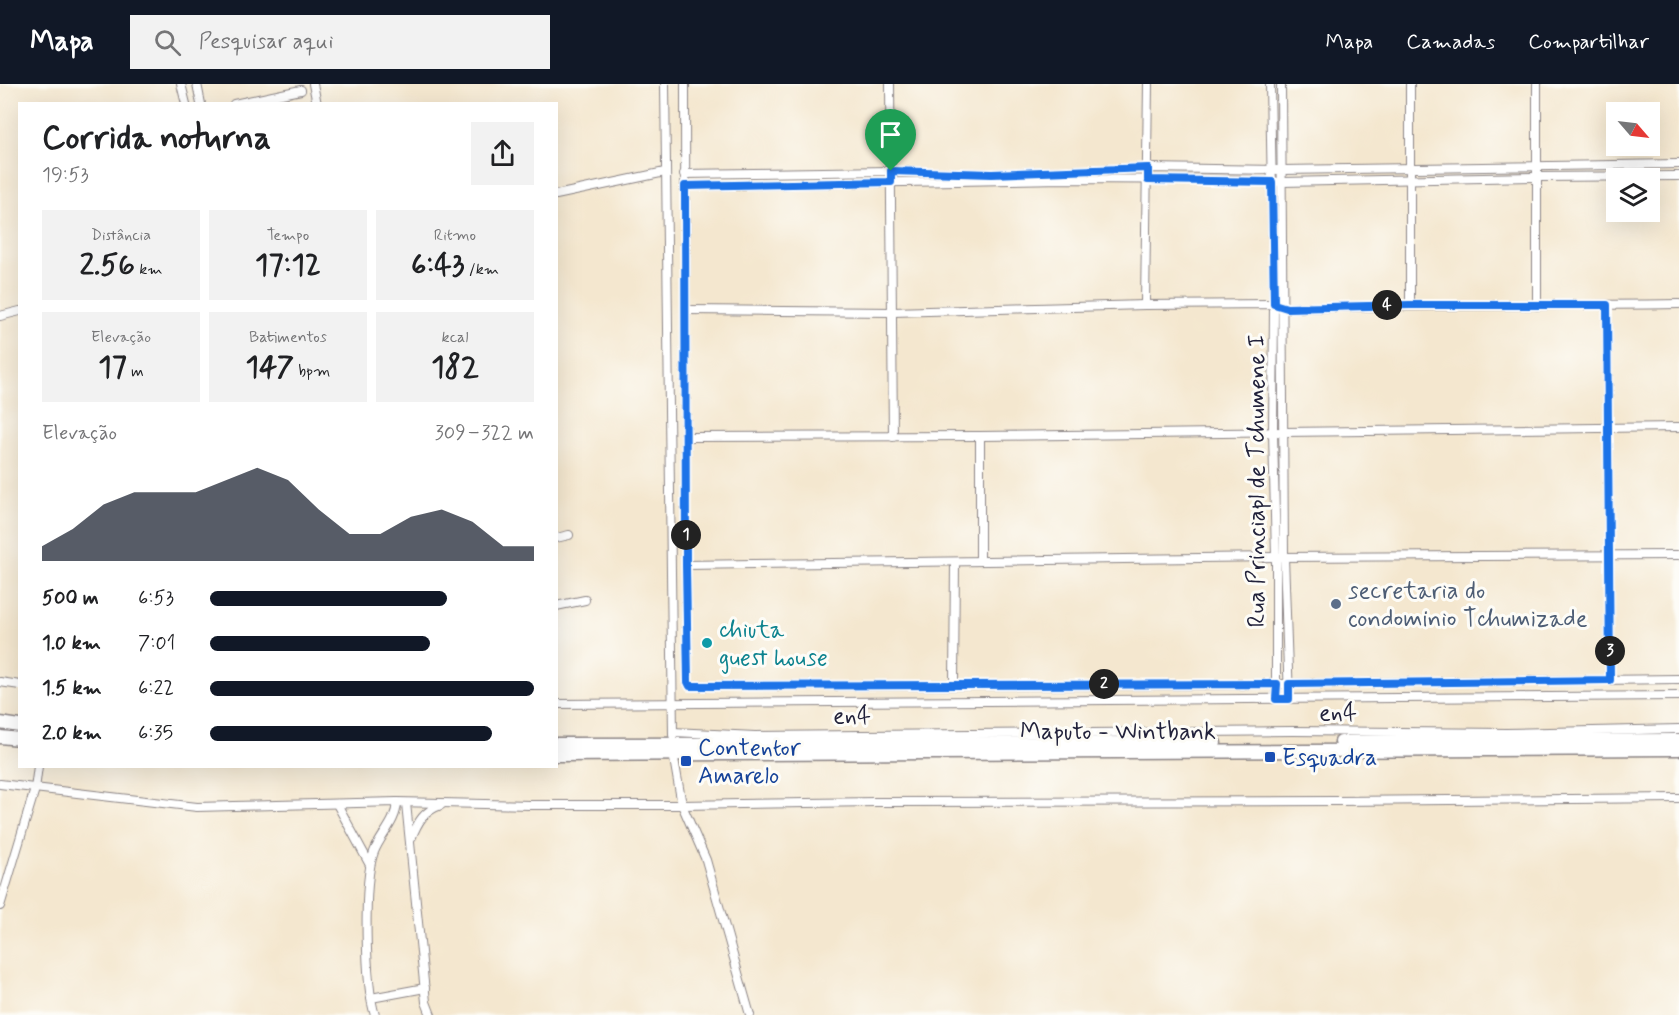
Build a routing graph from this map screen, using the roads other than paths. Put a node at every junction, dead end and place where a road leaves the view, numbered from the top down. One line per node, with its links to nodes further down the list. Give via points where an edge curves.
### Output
1 (181, 84): 13 (street)
2 (196, 84): 14 (street)
3 (312, 84): 16 (street)
4 (665, 84): 24 (street)
5 (685, 84): 25 (street)
6 (890, 84): 23 (street)
7 (1148, 84): 19 (street)
8 (1270, 84): 21 (street, Rua Princiapl de Tchumene I)
9 (1281, 84): 22 (street, Rua Princiapl de Tchumene I)
10 (1410, 84): 20 (street)
11 (1537, 84): 18 (street)
12 (302, 90): 15 (street)
13 (186, 102)
14 (200, 102)
15 (244, 102)
16 (316, 102)
17 (1679, 164): 18 (street)
18 (1536, 165): 20 (street); 27 (street)
19 (1148, 168): 21 (street); 23 (street, via 992,174); 28 (street)
20 (1410, 168): 22 (street); 29 (street)
21 (1272, 169): 22 (street); 31 (street, Rua Princiapl de Tchumene I)
22 (1282, 170): 32 (street, Rua Princiapl de Tchumene I)
23 (891, 171): 25 (street); 30 (street)
24 (665, 172): 34 (street); 72 (street)
25 (684, 174): 33 (street)
26 (1679, 176): 27 (street)
27 (1536, 177): 29 (street); 40 (street)
28 (1148, 180): 30 (street); 31 (street); 36 (street)
29 (1411, 180): 32 (street); 38 (street)
30 (891, 182): 33 (street); 43 (street)
31 (1272, 182): 32 (street); 37 (street, Rua Princiapl de Tchumene I)
32 (1282, 182): 37 (street, Rua Princiapl de Tchumene I)
33 (685, 186): 41 (street)
34 (558, 195)
35 (1679, 304): 39 (street)
36 (1145, 305): 37 (street); 43 (street)
37 (1279, 305): 38 (street); 47 (street, Rua Princiapl de Tchumene I); 48 (street, Rua Princiapl de Tchumene I)
38 (1410, 305): 40 (street)
39 (1607, 305): 40 (street); 45 (street)
40 (1537, 306)
41 (686, 310): 43 (street); 50 (street)
42 (18, 312): 44 (street)
43 (893, 312): 51 (street)
44 (0, 316)
45 (1609, 427): 46 (street); 48 (street); 55 (street)
46 (1679, 428)
47 (1273, 432): 48 (street); 49 (street); 56 (street, Rua Princiapl de Tchumene I)
48 (1284, 432): 56 (street, Rua Princiapl de Tchumene I)
49 (980, 436): 51 (street); 57 (street)
50 (686, 437): 51 (street); 59 (street)
51 (893, 437)
52 (569, 535): 53 (street)
53 (558, 538)
54 (1679, 555): 55 (street)
55 (1609, 556): 56 (street); 63 (street)
56 (1280, 557): 57 (street); 66 (street, Rua Princiapl de Tchumene I); 67 (street, Rua Princiapl de Tchumene I)
57 (980, 561): 58 (street)
58 (955, 562): 59 (street); 65 (street)
59 (686, 565): 65 (street, via 690,686)
60 (585, 600): 61 (street)
61 (558, 606)
62 (1679, 679): 63 (street)
63 (1610, 680): 67 (street)
64 (0, 682): 68 (street)
65 (954, 684): 66 (street)
66 (1277, 684): 67 (street); 70 (street, Rua Princiapl de Tchumene I)
67 (1289, 684): 71 (street, Rua Princiapl de Tchumene I)
68 (18, 685)
69 (1679, 696): 71 (street)
70 (1276, 699): 71 (street); 72 (street)
71 (1289, 699)
72 (672, 703): 73 (street); 81 (street)
73 (558, 704)
74 (0, 723): 75 (highway)
75 (18, 726)
76 (1679, 729): 81 (street, en4, via 755,736)
77 (0, 737): 78 (highway)
78 (18, 739)
79 (1679, 740): 81 (highway, Maputo - Wintbank)
80 (558, 744): 81 (highway, Maputo - Wintbank)
81 (673, 744): 82 (highway, Maputo - Wintbank); 83 (highway, Maputo - Wintbank); 91 (street)
82 (1679, 749)
83 (558, 755)
84 (38, 768): 86 (street)
85 (0, 784): 86 (street)
86 (35, 789): 90 (street, via 197,807); 94 (street)
87 (1679, 798): 91 (street)
88 (402, 803): 89 (street); 90 (street); 92 (street); 93 (street, via 374,850)
89 (446, 803): 91 (street); 92 (street, via 428,810)
90 (337, 804): 93 (street)
91 (682, 805): 99 (street, via 706,860)
92 (411, 840): 95 (street)
93 (370, 865): 96 (street)
94 (0, 906)
95 (425, 988): 96 (street); 98 (street)
96 (371, 998): 97 (street)
97 (375, 1015)
98 (431, 1015)
99 (750, 1015)

